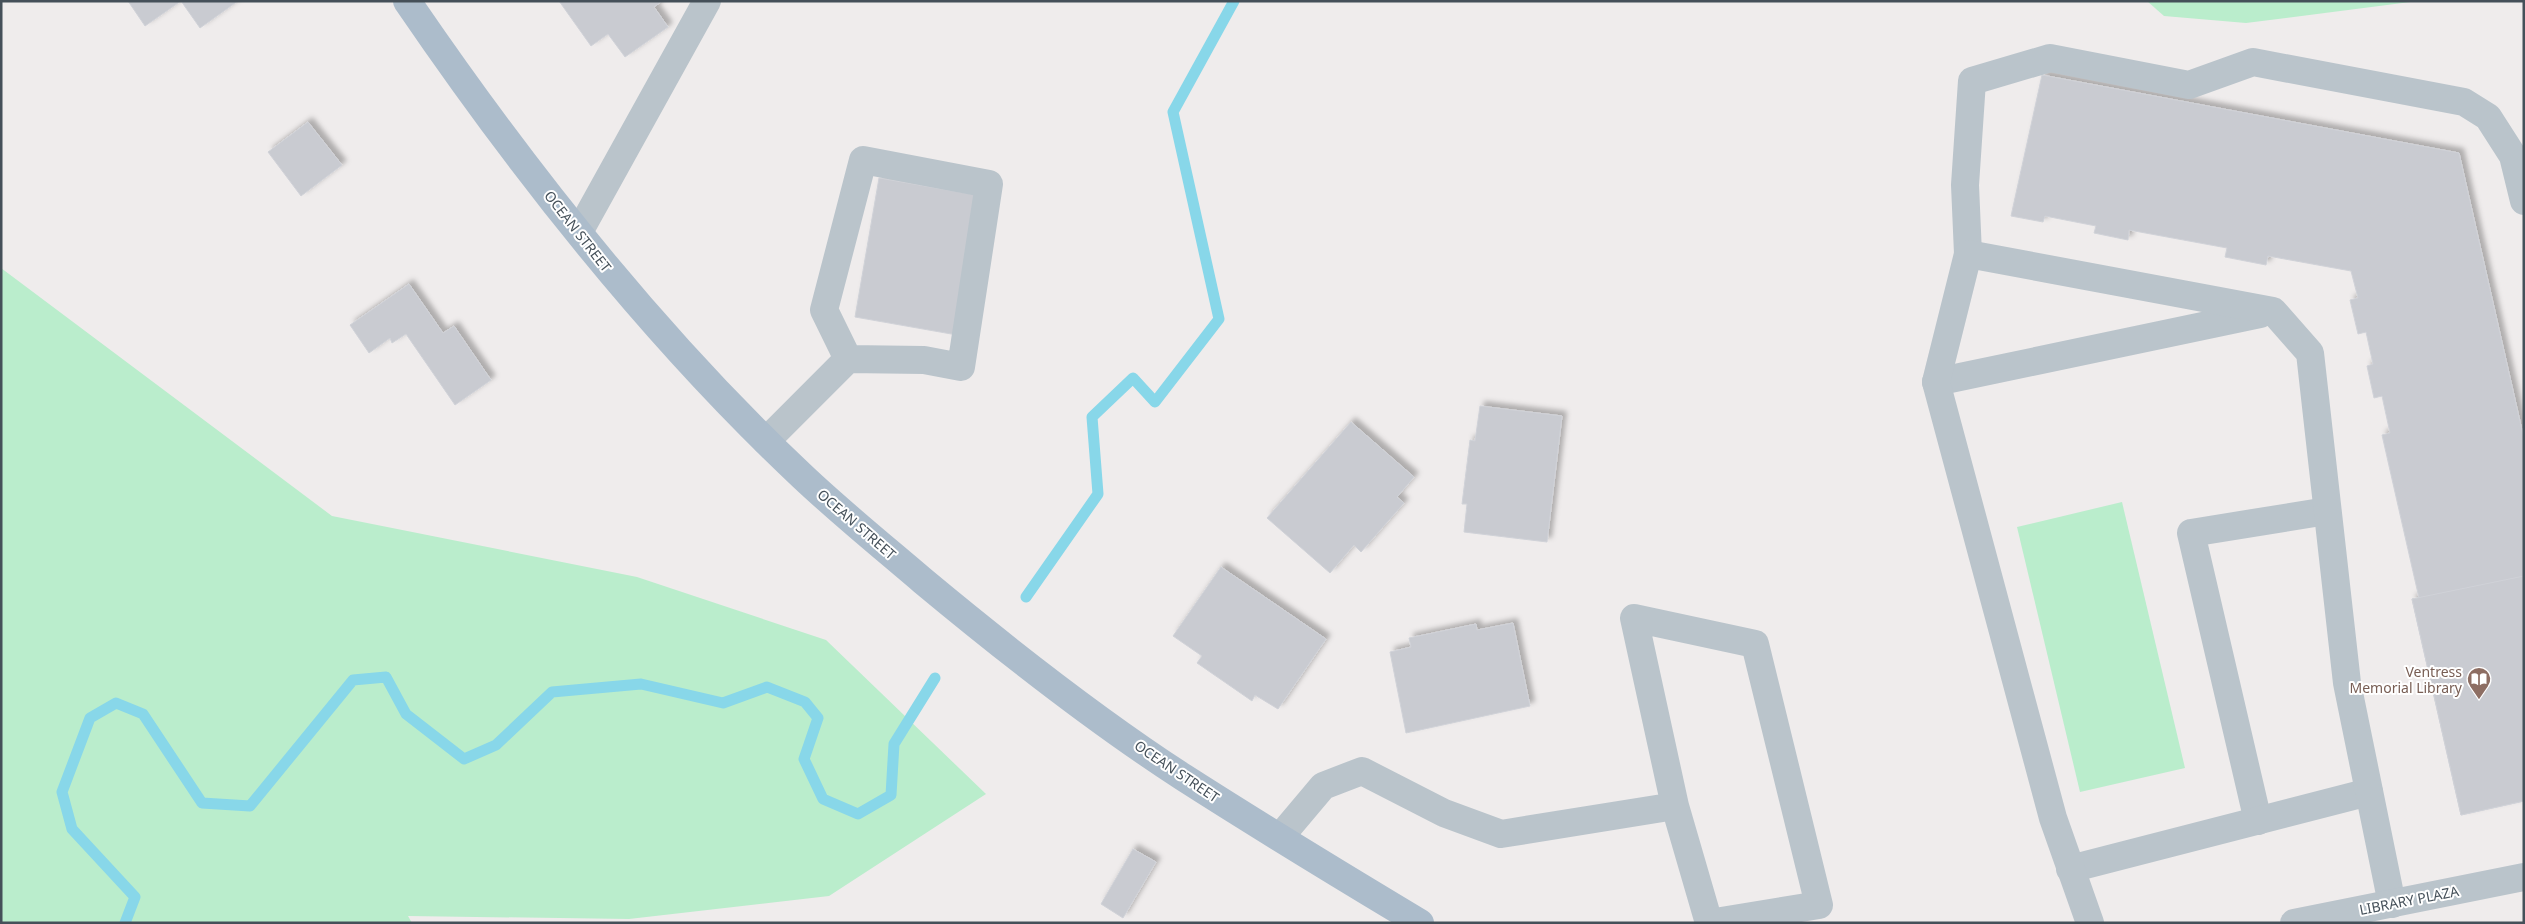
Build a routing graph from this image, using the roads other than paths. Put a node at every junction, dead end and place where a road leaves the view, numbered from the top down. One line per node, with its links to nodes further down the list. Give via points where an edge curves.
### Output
1 (407, 1): 4 (main road, OCEAN STREET, via 512,147)
2 (707, 1): 4 (lane)
3 (2524, 201): 5 (lane, via 2513,156 2488,117 2464,102 2253,62 2189,85 2050,58 1972,81 1965,185)
4 (579, 232): 9 (main road, OCEAN STREET, via 670,342)
5 (1968, 254): 6 (lane); 8 (lane)
6 (2274, 311): 8 (lane); 10 (lane, via 2310,353)
7 (848, 359): 7 (lane, via 824,310 863,160 989,184 961,367 924,360); 9 (lane)
8 (1936, 382): 15 (lane, via 2052,818)
9 (766, 441): 14 (main road, OCEAN STREET, via 802,477 1008,651 1181,776)
10 (2328, 511): 11 (lane, via 2347,683); 13 (lane, via 2191,532)
11 (2369, 792): 13 (lane); 17 (lane)
12 (1676, 806): 12 (lane, via 1667,769 1634,618 1755,644 1818,905 1709,923); 14 (lane, via 1502,834 1444,812 1362,771 1323,786)
13 (2258, 821): 15 (lane)
14 (1280, 837): 18 (main road, OCEAN STREET)
15 (2070, 868): 19 (lane)
16 (2524, 877): 17 (lane, LIBRARY PLAZA)
17 (2392, 904): 20 (lane, LIBRARY PLAZA)
18 (1420, 923)
19 (2090, 923)
20 (2294, 923)

